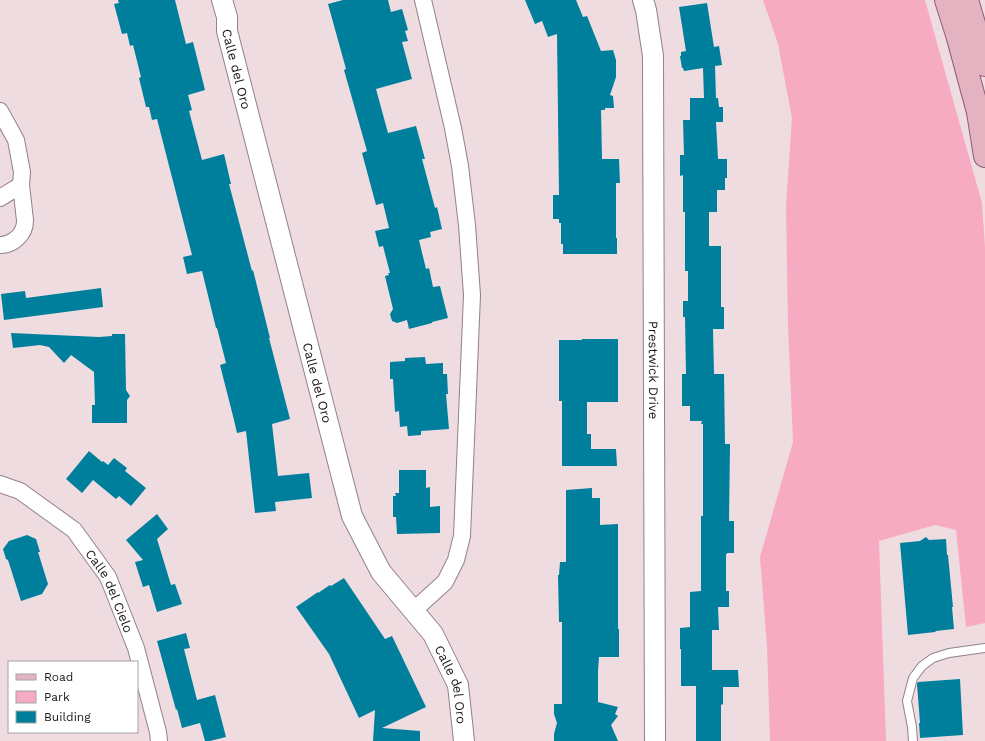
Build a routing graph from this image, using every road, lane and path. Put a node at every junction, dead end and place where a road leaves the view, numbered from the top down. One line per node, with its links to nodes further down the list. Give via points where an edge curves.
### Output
1 (222, 0): 13 (street, Calle del Oro, via 352,516 381,572)
2 (424, 0): 13 (street, via 460,166 472,295 462,536 456,560 445,582)
3 (642, 0): 17 (street, Prestwick Drive, via 653,56)
4 (946, 0): 8 (main road, via 978,112)
5 (966, 0): 6 (main road)
6 (985, 65)
7 (0, 111): 9 (street, via 16,140 22,172)
8 (985, 156)
9 (21, 185): 10 (street); 11 (street, via 24,229 13,242)
10 (0, 198)
11 (0, 245)
12 (0, 484): 15 (street, Calle del Cielo, via 20,491 74,530 108,577 136,648)
13 (413, 611): 16 (street, Calle del Oro, via 433,634 458,685)
14 (985, 648): 18 (lane, via 933,658 912,678 907,701)
15 (159, 741)
16 (464, 741)
17 (655, 741)
18 (913, 741)

